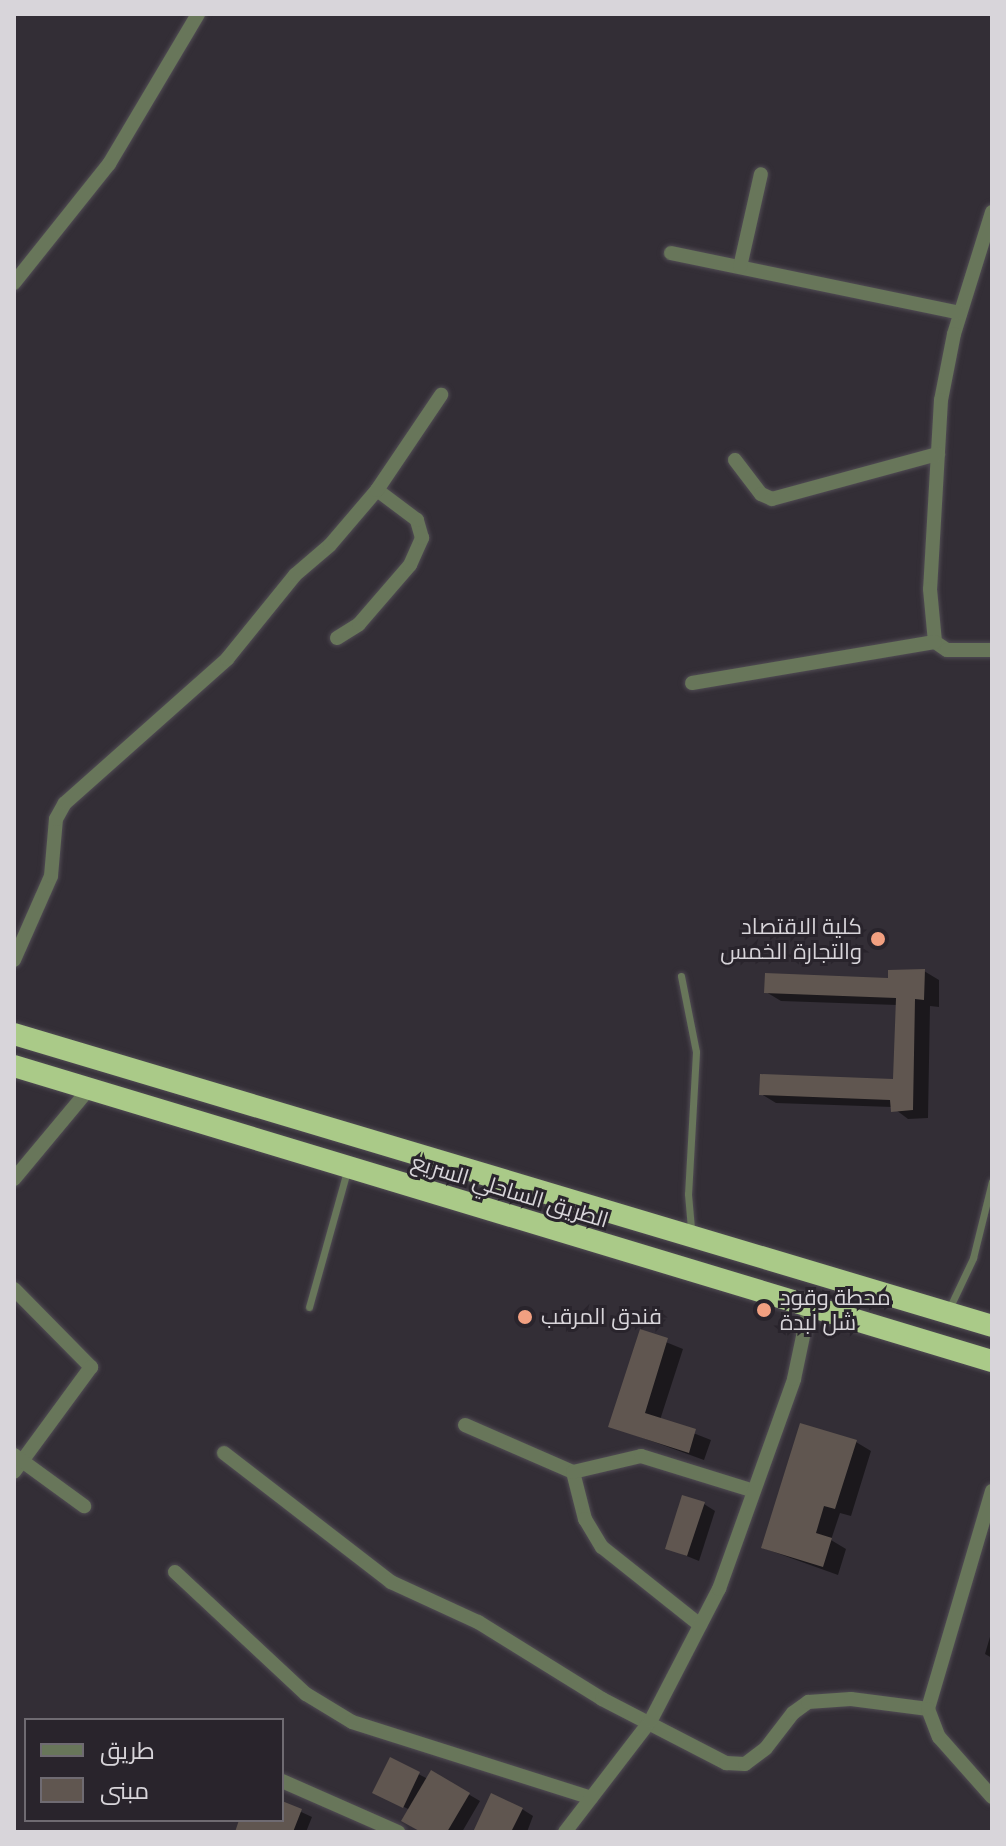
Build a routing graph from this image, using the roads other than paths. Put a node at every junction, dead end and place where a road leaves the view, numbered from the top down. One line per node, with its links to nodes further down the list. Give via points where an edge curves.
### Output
1 (198, 14): 6 (street, via 109,164)
2 (761, 174): 5 (street)
3 (992, 212): 7 (street)
4 (671, 253): 5 (street)
5 (740, 267): 7 (street)
6 (14, 283)
7 (960, 313): 9 (street, via 941,400)
8 (441, 395): 11 (street)
9 (938, 454): 10 (street, via 772,499 761,494); 13 (street, via 930,589)
10 (735, 460)
11 (377, 490): 12 (street, via 417,520 422,538 410,565 359,624); 16 (street, via 330,545 288,583 227,659 65,803 56,819 51,876)
12 (337, 638)
13 (935, 642): 14 (street, via 947,650); 15 (street)
14 (992, 650)
15 (692, 683)
16 (14, 960)
17 (681, 976): 24 (lane, via 696,1052 688,1194)
18 (14, 1034): 24 (highway, الطريق الساحلي السريع)
19 (14, 1066): 20 (highway, الطريق الساحلي السريع)
20 (89, 1089): 21 (highway, الطريق الساحلي السريع); 22 (street)
21 (347, 1169): 26 (lane); 27 (highway, الطريق الساحلي السريع)
22 (14, 1179)
23 (992, 1181): 28 (lane, via 973,1258)
24 (691, 1236): 28 (highway, الطريق الساحلي السريع)
25 (14, 1289): 33 (street, via 91,1367)
26 (309, 1307)
27 (809, 1308): 30 (highway, الطريق الساحلي السريع); 35 (street, via 794,1379)
28 (948, 1313): 29 (highway, الطريق الساحلي السريع)
29 (992, 1326)
30 (992, 1361)
31 (465, 1425): 34 (street)
32 (224, 1453): 41 (street, via 391,1582 478,1622 602,1699)
33 (17, 1463): 37 (street)
34 (573, 1472): 35 (street, via 641,1456); 39 (street, via 585,1519 602,1547)
35 (754, 1491): 39 (street)
36 (992, 1491): 40 (street)
37 (84, 1506)
38 (175, 1572): 44 (street, via 306,1694 352,1722)
39 (700, 1625): 41 (street)
40 (928, 1709): 41 (street, via 851,1699 808,1702 745,1764 726,1763); 43 (street, via 939,1737)
41 (651, 1720): 44 (street)
42 (284, 1782): 45 (street)
43 (992, 1797)
44 (591, 1798): 46 (street)
45 (398, 1832)
46 (565, 1832)

